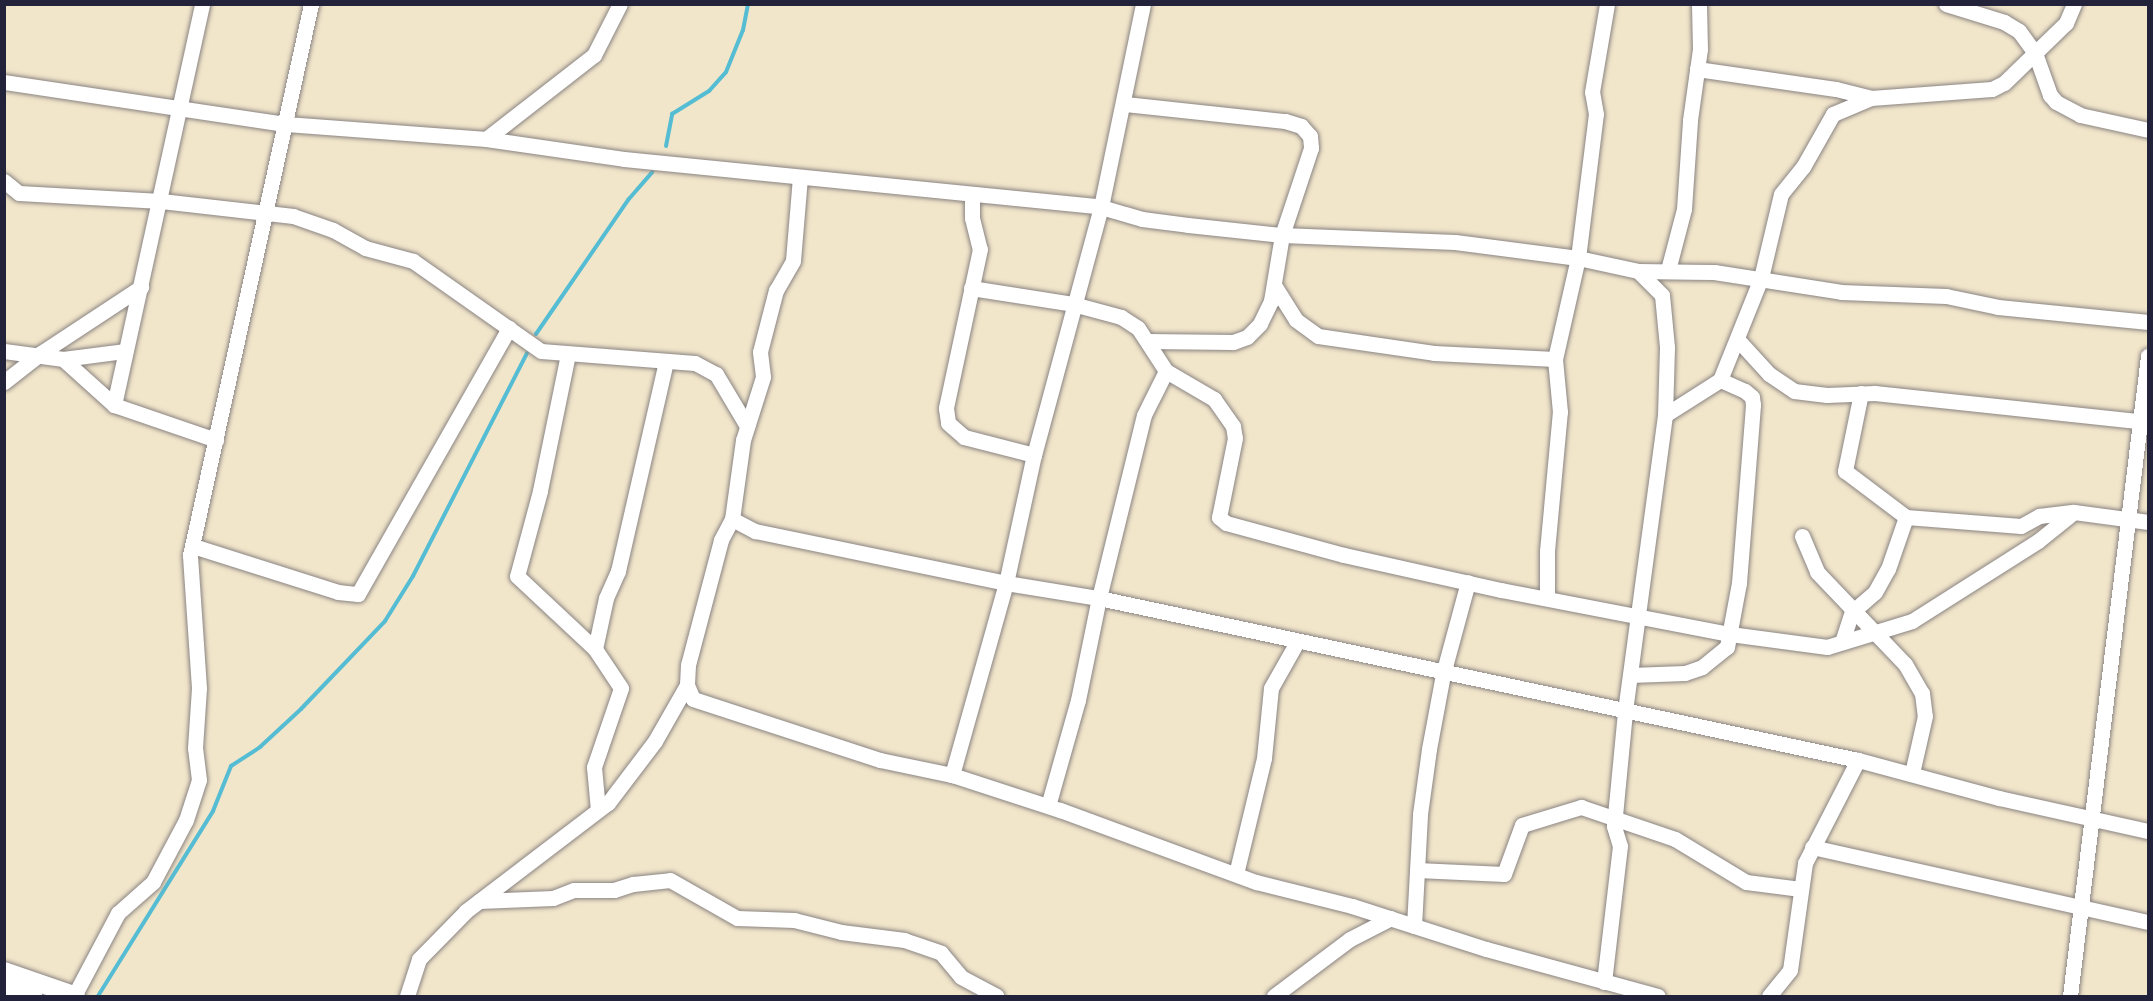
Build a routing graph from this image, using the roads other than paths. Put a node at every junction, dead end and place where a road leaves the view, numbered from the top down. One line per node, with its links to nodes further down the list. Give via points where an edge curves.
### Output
1 (202, 4): 14 (street)
2 (311, 4): 15 (street)
3 (620, 4): 17 (street, via 594,55)
4 (1143, 4): 13 (street)
5 (1607, 4): 25 (street, via 1592,92 1596,114)
6 (1699, 4): 10 (street)
7 (1946, 4): 9 (street, via 2004,22 2027,39)
8 (2074, 4): 9 (street, via 2066,23)
9 (2036, 53): 12 (street, via 1992,89); 16 (street, via 2056,102 2080,115)
10 (1697, 69): 12 (street, via 1836,89); 26 (street, via 1683,209)
11 (4, 82): 14 (street)
12 (1871, 98): 28 (street, via 1833,114 1803,167 1781,194)
13 (1125, 104): 22 (street); 24 (street, via 1301,126 1310,136 1311,148)
14 (181, 110): 15 (street); 21 (street)
15 (286, 124): 17 (street); 23 (street)
16 (2148, 130)
17 (486, 139): 18 (street)
18 (800, 177): 20 (street); 53 (street, via 793,261 777,290 760,352 764,377)
19 (4, 180): 21 (street, via 19,193)
20 (972, 194): 22 (street); 31 (street, via 972,218 980,249)
21 (161, 201): 23 (street); 30 (street)
22 (1101, 207): 24 (street, via 1142,219); 32 (street)
23 (266, 212): 34 (street, via 293,216 333,230 365,248 413,261); 54 (street)
24 (1282, 235): 25 (street, via 1455,242); 29 (street)
25 (1578, 258): 27 (street); 43 (street)
26 (1668, 270): 27 (street); 28 (street)
27 (1638, 271): 51 (street, via 1662,295 1667,347)
28 (1761, 278): 33 (street, via 1841,292 1946,296 1998,307); 35 (street)
29 (1274, 285): 36 (street, via 1263,316 1247,337 1233,342); 43 (street, via 1296,320 1318,336 1434,353)
30 (141, 287): 38 (street); 40 (street)
31 (971, 288): 32 (street); 55 (street, via 946,408 948,423 964,437)
32 (1073, 304): 36 (street, via 1121,317); 55 (street)
33 (2148, 322)
34 (509, 328): 39 (street, via 541,351); 62 (street, via 358,594 338,592)
35 (1737, 340): 46 (street); 48 (street, via 1769,374 1794,391 1827,396)
36 (1148, 341): 45 (street)
37 (4, 351): 40 (street)
38 (125, 351): 42 (street); 50 (street)
39 (568, 354): 44 (street); 73 (street, via 540,491 517,576)
40 (38, 356): 42 (street); 47 (street)
41 (2148, 356): 49 (street)
42 (63, 359): 50 (street)
43 (1555, 359): 66 (street, via 1560,412 1546,551)
44 (666, 361): 53 (street, via 695,363 716,374); 73 (street, via 618,572 606,598)
45 (1166, 371): 63 (street, via 1214,399 1233,426 1235,438 1220,517 1226,523); 65 (street, via 1144,415)
46 (1720, 380): 51 (street); 70 (street, via 1745,391 1752,397 1753,405 1746,518)
47 (4, 382)
48 (1861, 393): 52 (street); 57 (street, via 1845,471)
49 (2146, 398): 52 (street)
50 (114, 405): 54 (street)
51 (1665, 415): 68 (street)
52 (2145, 422): 59 (street)
53 (747, 426): 58 (street)
54 (216, 441): 62 (street)
55 (1034, 455): 64 (street)
56 (2074, 512): 57 (street, via 2039,516 2020,526); 59 (street); 69 (street, via 2038,541 1912,621)
57 (1906, 517): 67 (street, via 1888,569 1875,592)
58 (732, 519): 64 (street, via 755,531); 76 (street, via 721,540 700,609)
59 (2129, 520): 60 (street); 84 (street)
60 (2148, 522)
61 (1802, 536): 67 (street, via 1817,572)
62 (193, 546): 99 (street, via 199,780 186,820 153,882 118,913)
63 (1468, 582): 66 (street); 74 (street)
64 (1006, 583): 65 (street); 80 (street)
65 (1099, 598): 71 (street); 81 (street, via 1078,700)
66 (1547, 598): 68 (street)
67 (1852, 612): 69 (street); 72 (street)
68 (1638, 616): 70 (street); 75 (street)
69 (1874, 632): 72 (street); 79 (street, via 1905,664 1922,693 1925,716)
70 (1730, 634): 72 (street, via 1827,647); 75 (street, via 1727,647 1702,667 1685,673)
71 (1298, 642): 74 (street); 88 (street, via 1271,688 1264,758)
72 (1842, 642)
73 (595, 649): 82 (street, via 621,688 594,767)
74 (1443, 674): 77 (street); 87 (street, via 1420,814)
75 (1630, 675): 77 (street)
76 (687, 686): 80 (street, via 693,699 775,728 880,760); 82 (street, via 655,741)
77 (1625, 711): 78 (street); 83 (street)
78 (1858, 760): 79 (street); 86 (street)
79 (1912, 773): 84 (street)
80 (952, 776): 81 (street)
81 (1048, 806): 88 (street)
82 (598, 810): 90 (street)
83 (1615, 817): 87 (street, via 1581,807 1522,825 1504,874); 89 (street, via 1675,838 1746,882); 96 (street, via 1620,846)
84 (2092, 819): 85 (street); 91 (street)
85 (2148, 831)
86 (1812, 847): 89 (street); 91 (street)
87 (1417, 870): 94 (street)
88 (1236, 874): 92 (street)
89 (1801, 889): 104 (street, via 1790,970)
90 (479, 901): 100 (street, via 419,959); 101 (street, via 554,898 574,890 614,890 670,880 737,918 794,920 913,943 941,953 961,977)
91 (2081, 906): 93 (street); 105 (street)
92 (1392, 918): 94 (street); 102 (street, via 1350,939)
93 (2148, 922)
94 (1414, 926): 96 (street)
95 (4, 970): 99 (street)
96 (1604, 982): 103 (street)
97 (4, 986): 98 (street)
98 (33, 996)
99 (75, 996)
100 (407, 996)
101 (996, 996)
102 (1274, 996)
103 (1658, 996)
104 (1769, 996)
105 (2070, 996)

